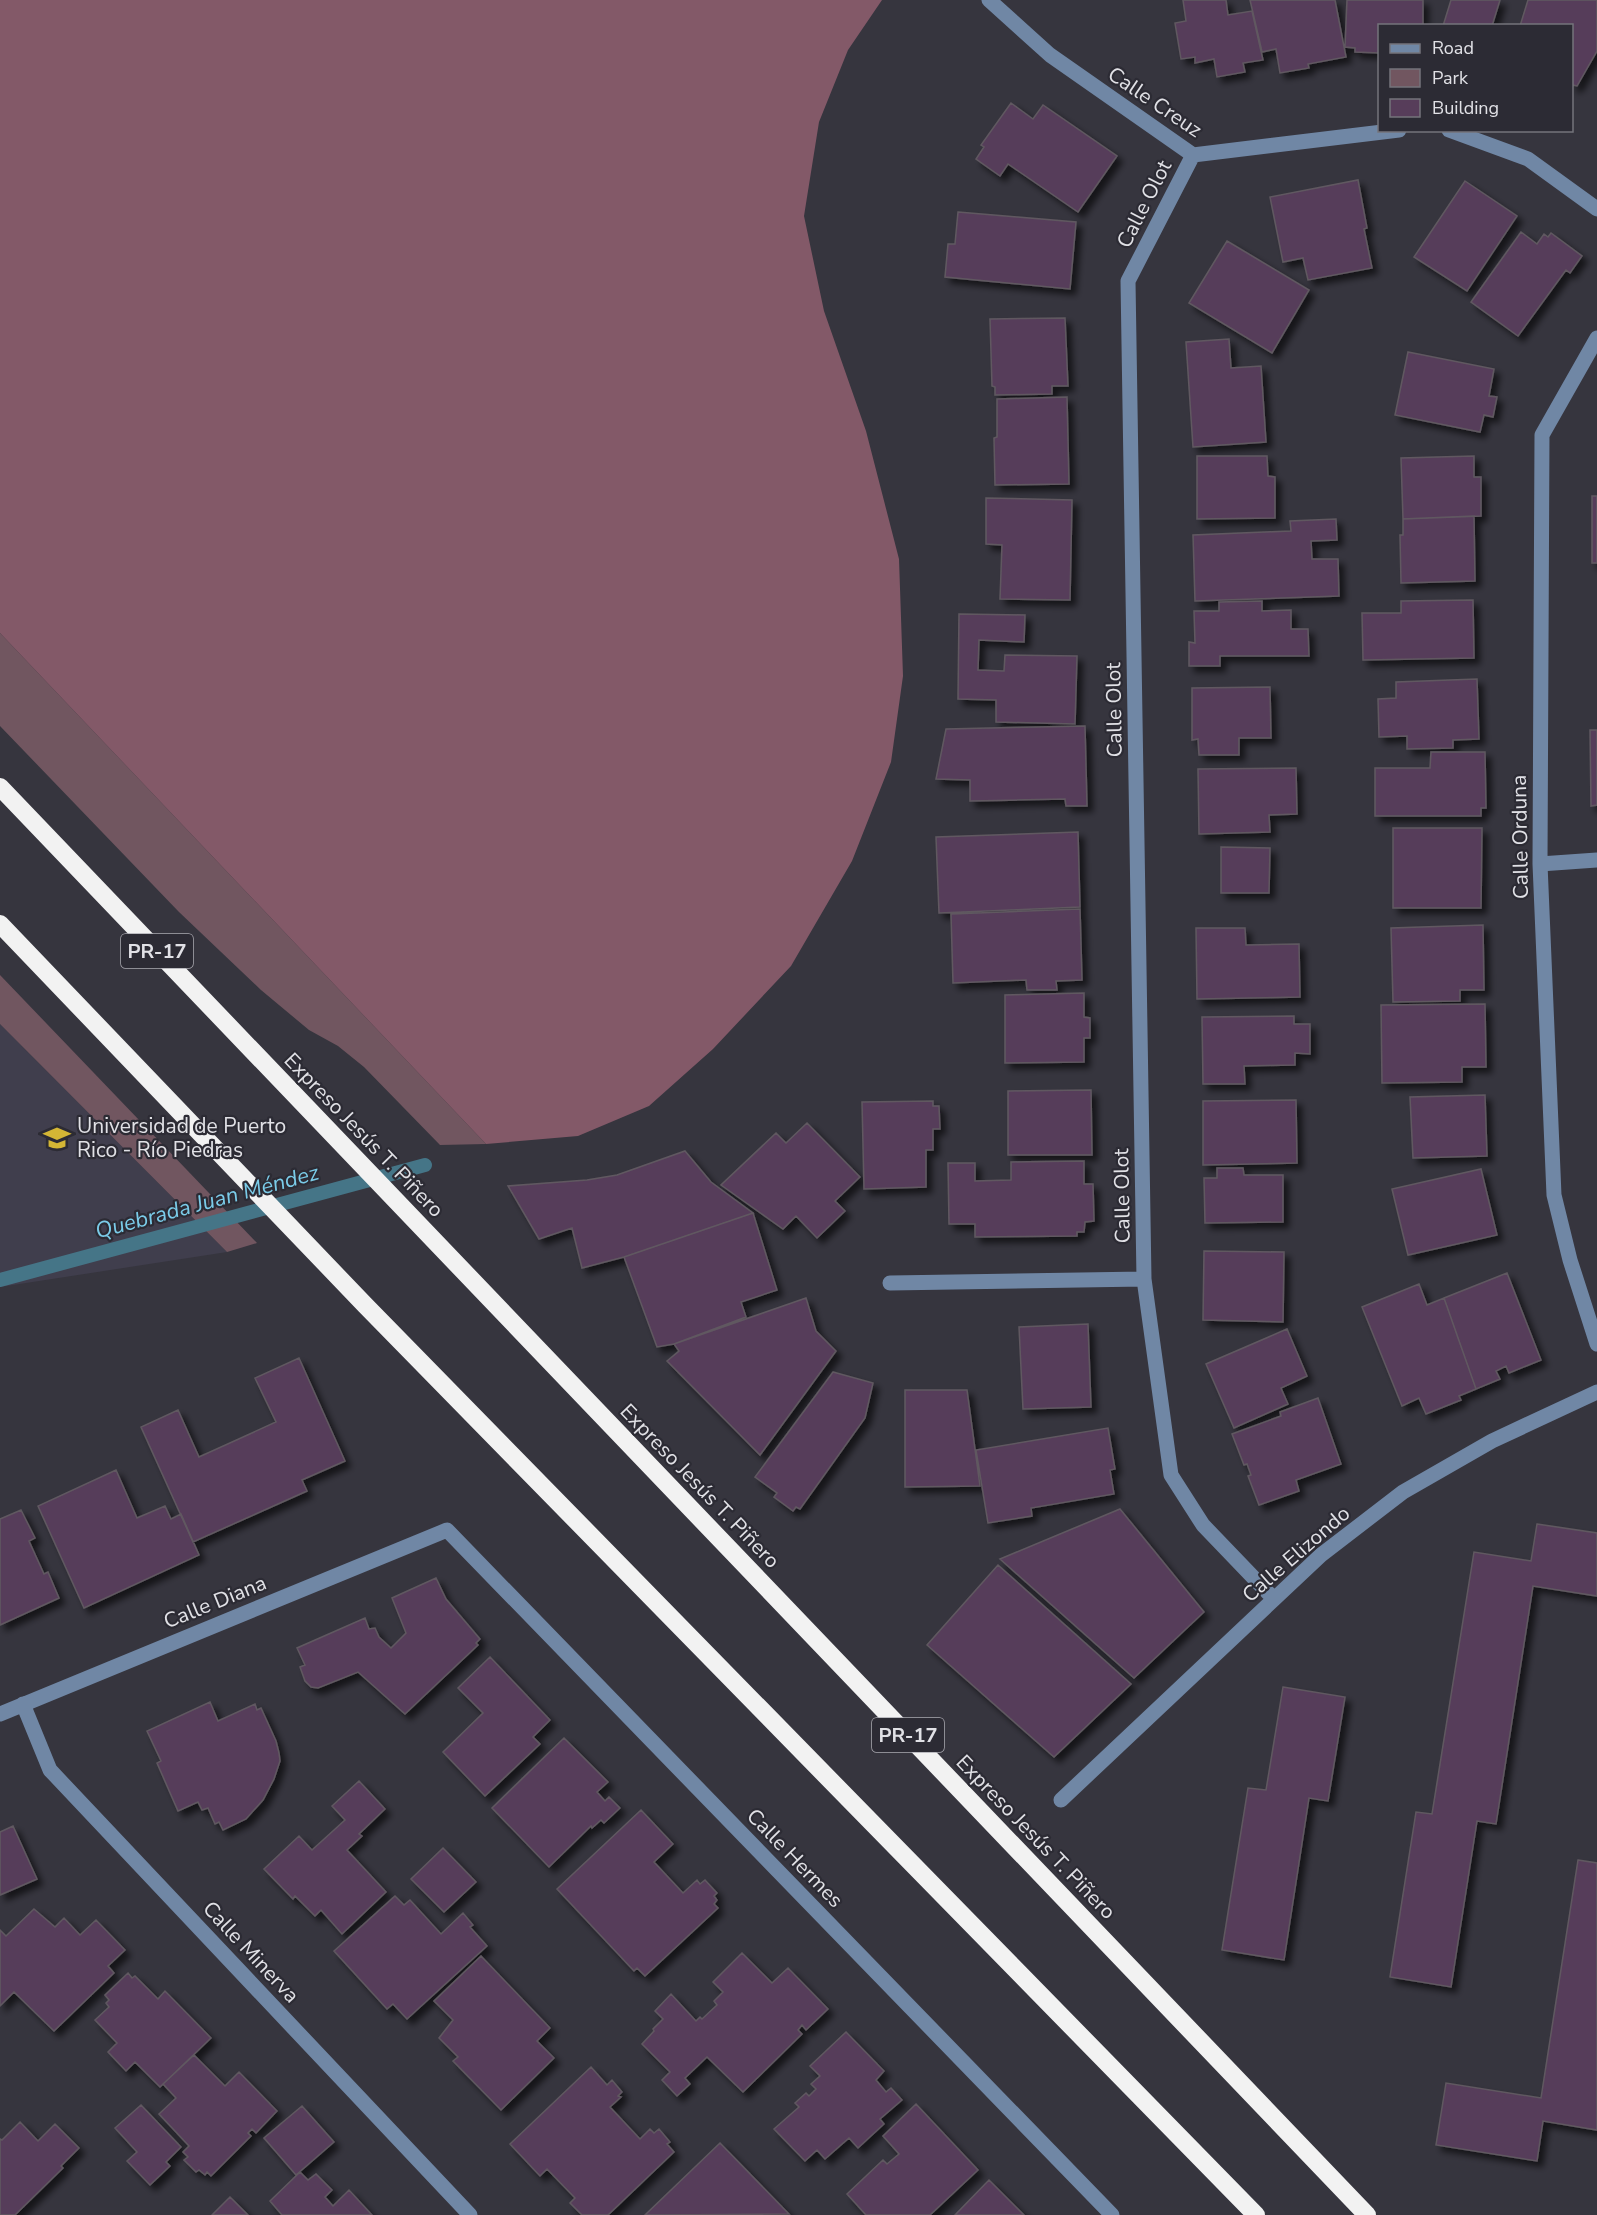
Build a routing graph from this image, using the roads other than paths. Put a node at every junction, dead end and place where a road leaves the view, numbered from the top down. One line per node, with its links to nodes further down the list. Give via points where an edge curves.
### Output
1 (989, 0): 4 (street, Calle Creuz, via 1050,55)
2 (1383, 132): 4 (street, Calle Creuz)
3 (1454, 132): 5 (street, via 1528,159)
4 (1193, 155): 11 (street, Calle Olot, via 1128,281)
5 (1597, 209)
6 (1597, 338): 9 (street, Calle Orduna, via 1542,435)
7 (0, 787): 23 (highway, Expreso Jesús T. Piñero / PR-17)
8 (1597, 860): 9 (street)
9 (1540, 864): 13 (street, Calle Orduna, via 1554,1195)
10 (0, 924): 22 (highway, via 365,1305)
11 (1144, 1279): 12 (street); 16 (street, Calle Olot, via 1171,1475 1203,1525)
12 (890, 1283)
13 (1597, 1344)
14 (1597, 1392): 16 (street, Calle Elizondo, via 1492,1441 1403,1492 1321,1555)
15 (447, 1530): 17 (street, Calle Diana); 21 (street, Calle Hermes)
16 (1274, 1599): 19 (street, Calle Elizondo)
17 (22, 1704): 18 (street, Calle Diana); 20 (street, Calle Minerva, via 50,1770)
18 (0, 1714)
19 (1061, 1800)
20 (470, 2215)
21 (1112, 2215)
22 (1256, 2215)
23 (1367, 2215)

